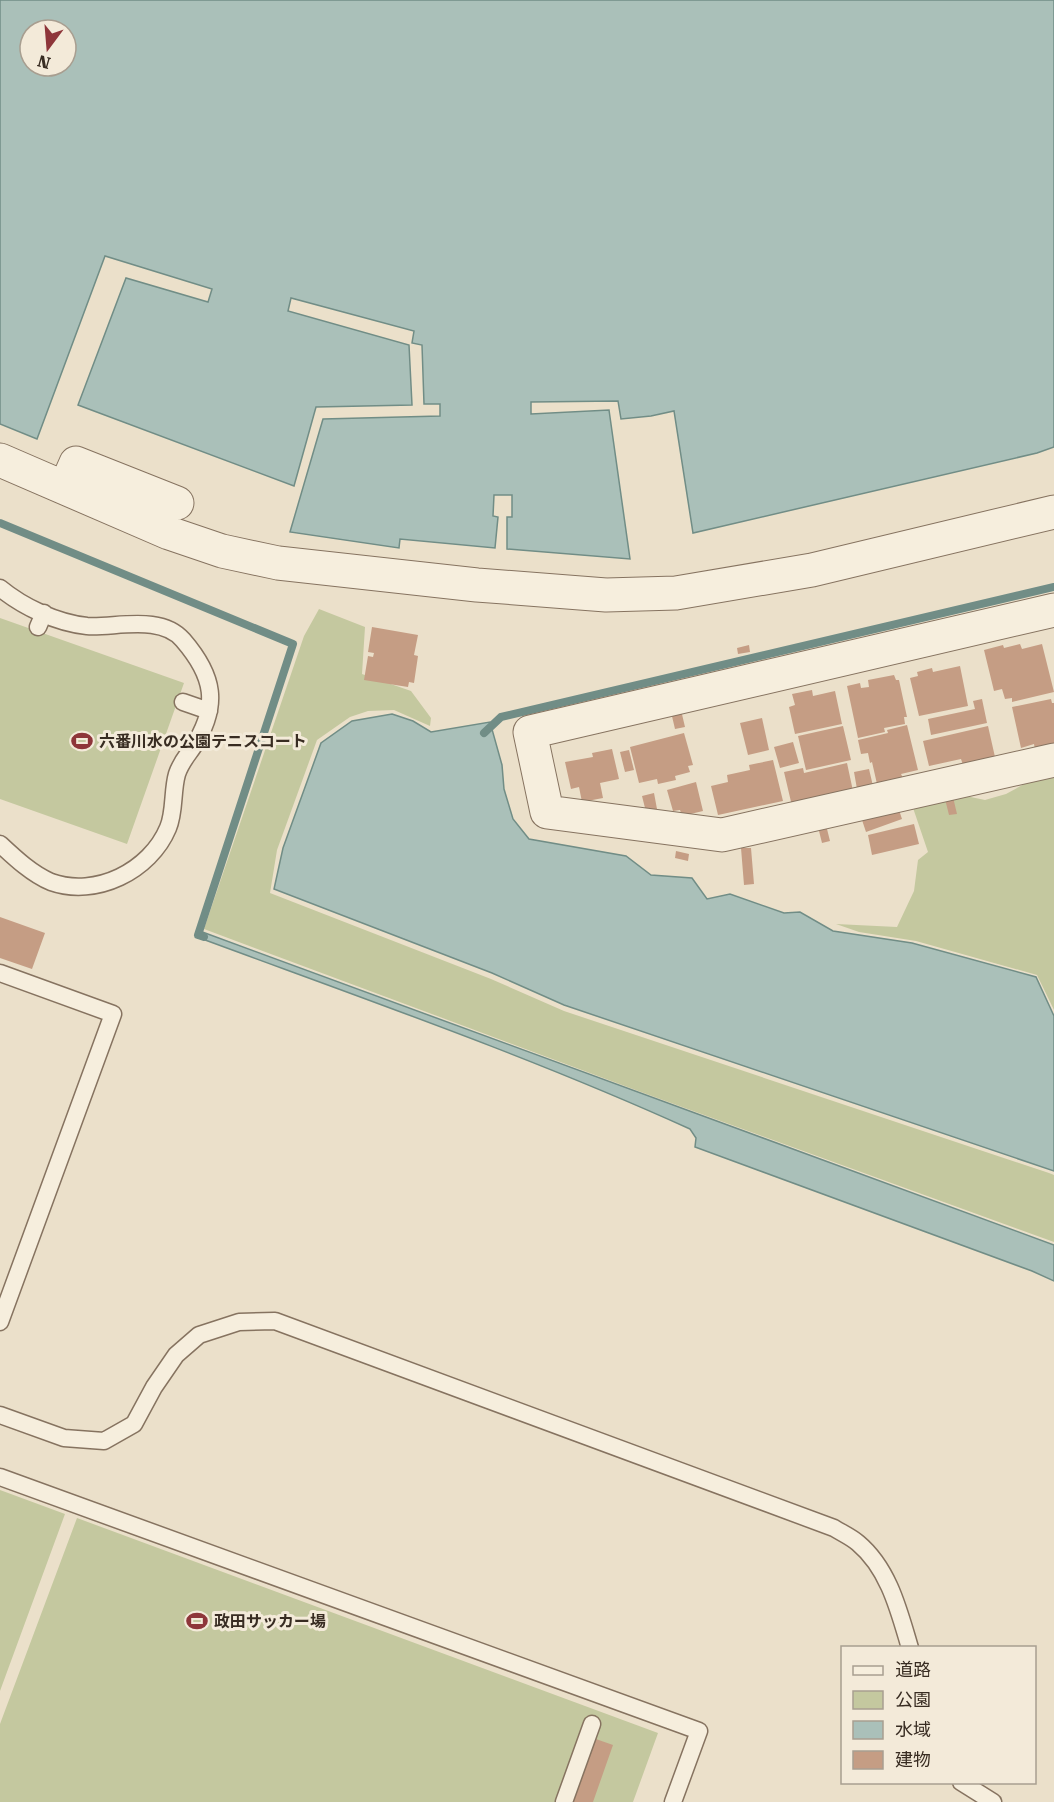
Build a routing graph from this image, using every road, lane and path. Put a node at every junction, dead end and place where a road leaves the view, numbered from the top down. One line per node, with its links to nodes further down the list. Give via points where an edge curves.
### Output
1 (0, 460): 2 (street)
2 (65, 488): 3 (street, via 76,463); 4 (street, via 222,551 278,563 606,595 676,593 812,570)
3 (177, 503)
4 (1054, 512)
5 (0, 588): 8 (lane, via 41,620 85,626 134,623 162,627 181,637 208,680 212,698)
6 (1054, 610): 9 (street, via 530,732 547,812 722,834)
7 (183, 702): 8 (lane)
8 (209, 711): 10 (lane, via 181,762 169,826 156,848 118,878 93,886 69,887 49,881)
9 (1054, 760)
10 (0, 844)
11 (0, 973): 12 (lane, via 113,1014)
12 (0, 1322)
13 (0, 1415): 15 (lane, via 64,1438 104,1441 134,1424 176,1355 199,1335 239,1322 274,1321 834,1528 859,1543 879,1567 893,1594)
14 (0, 1477): 19 (lane, via 699,1731)
15 (910, 1646)
16 (592, 1724): 18 (lane)
17 (964, 1784): 20 (lane)
18 (564, 1802)
19 (673, 1802)
20 (993, 1802)

